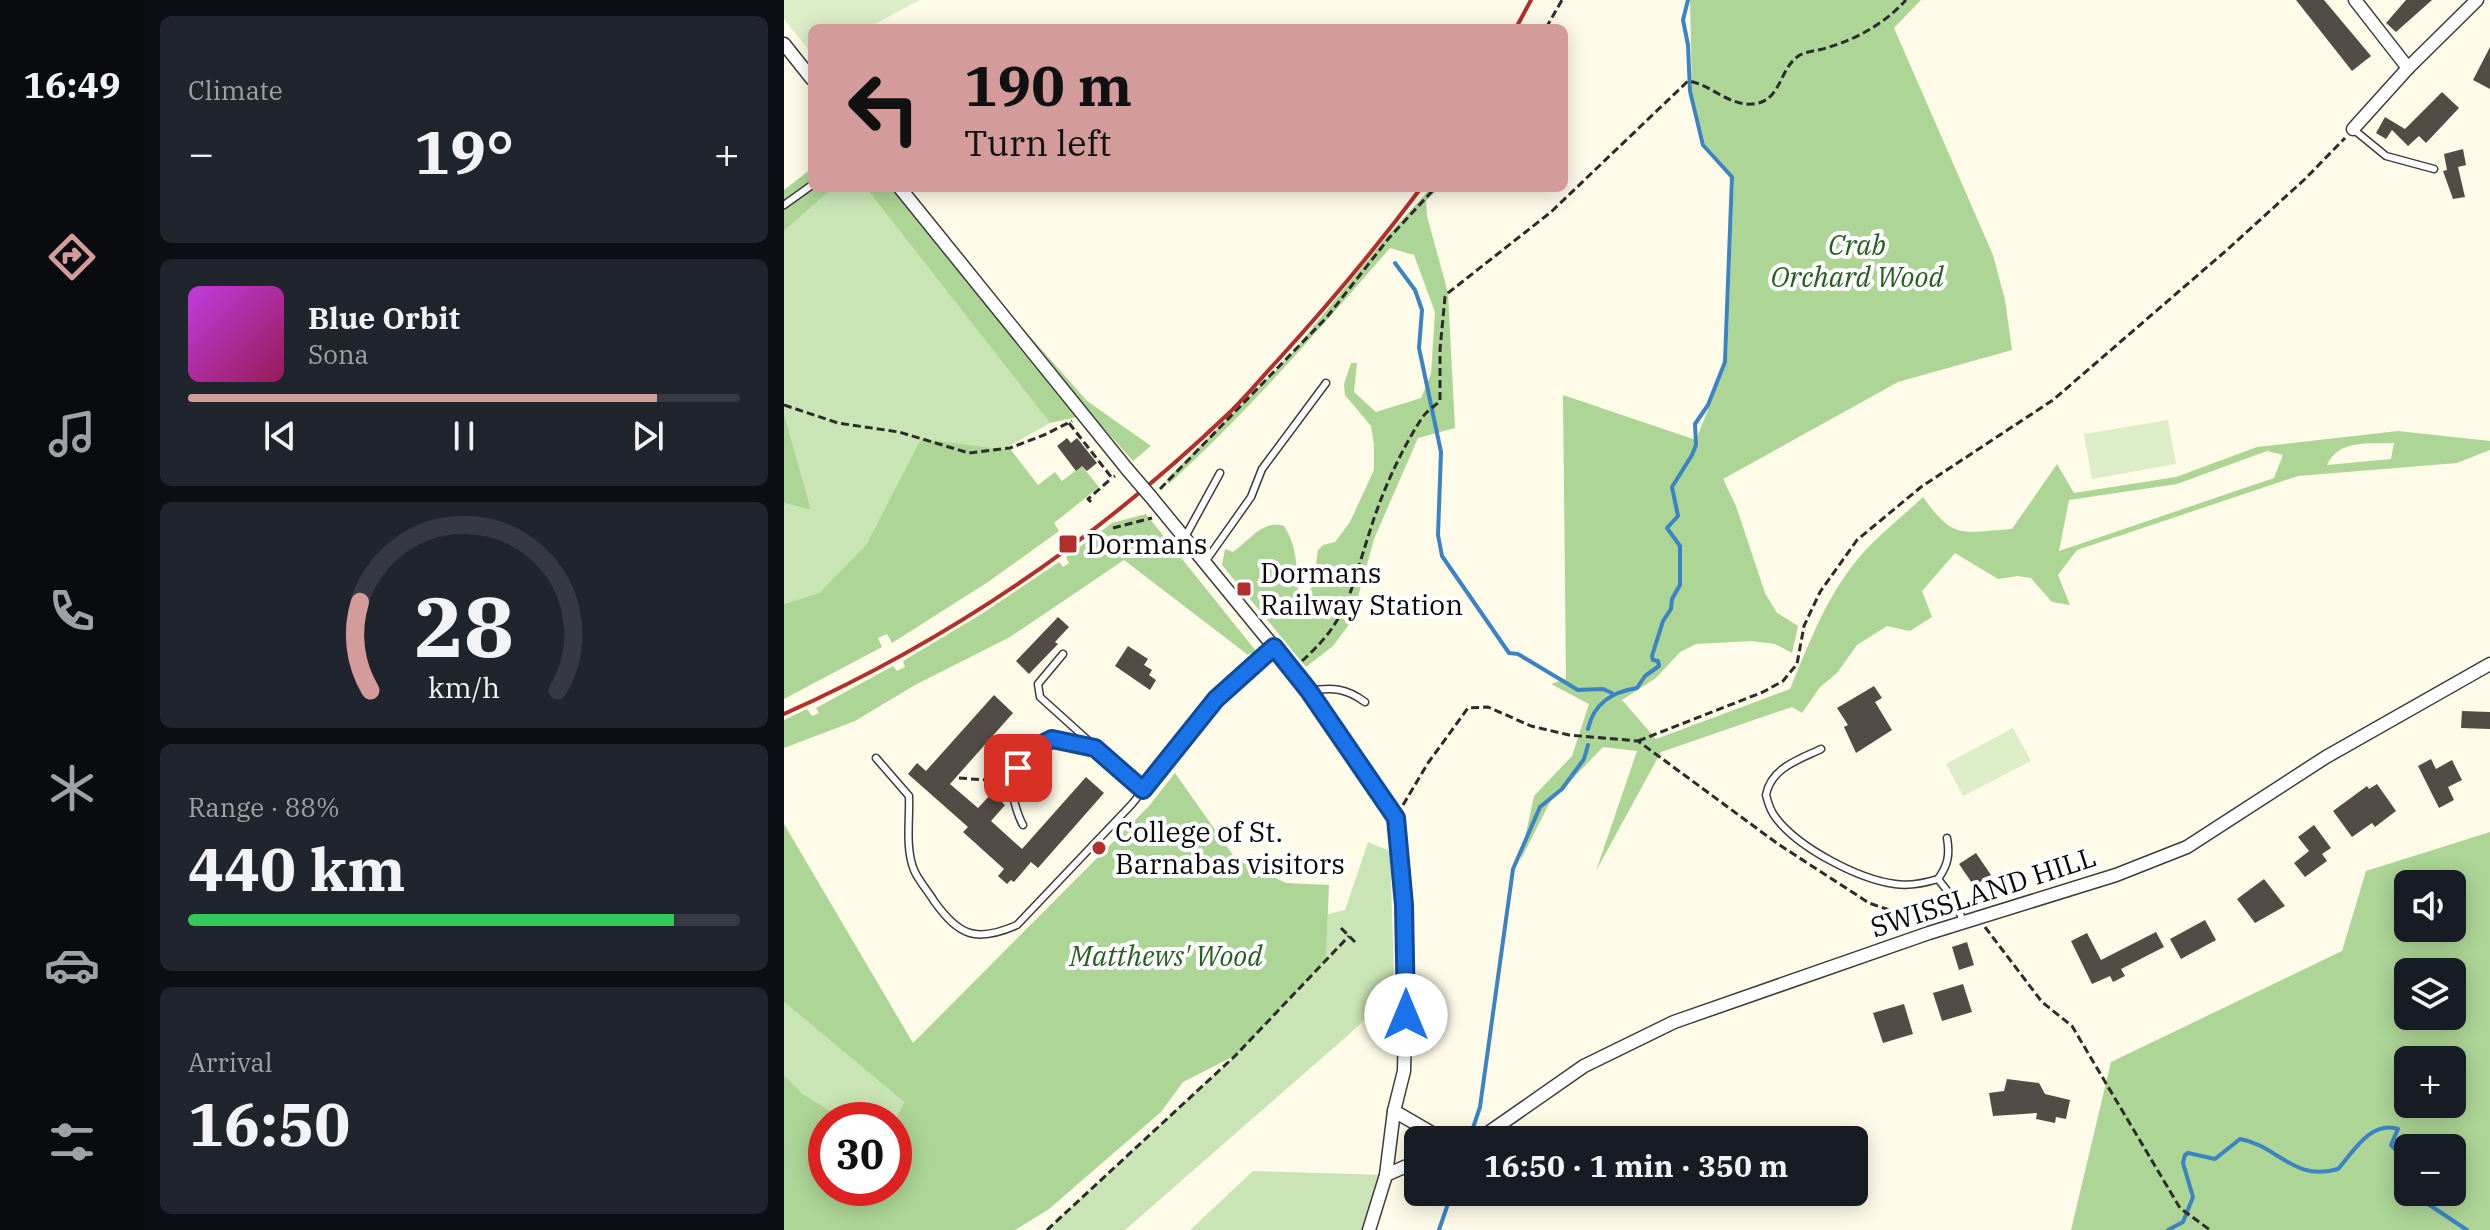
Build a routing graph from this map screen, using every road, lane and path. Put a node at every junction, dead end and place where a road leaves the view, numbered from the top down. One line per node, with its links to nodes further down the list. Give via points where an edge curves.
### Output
1 (1562, 0): 5 (path)
2 (1906, 0): 27 (path, via 1852,40 1799,55 1768,99 1751,104 1731,100 1690,81 1551,212 1445,297 1441,393 1413,434 1387,488 1342,616 1325,641)
3 (2355, 0): 7 (street)
4 (2477, 0): 7 (street)
5 (1548, 24)
6 (784, 44): 8 (street)
7 (2408, 68): 9 (street)
8 (808, 74)
9 (2353, 129): 10 (lane, via 2386,156); 30 (path, via 2228,249 2053,400 1921,487 1857,540 1820,592 1804,626 1797,664 1783,681)
10 (2434, 169)
11 (808, 188): 14 (lane)
12 (903, 192): 20 (street, bridge)
13 (1431, 192): 18 (path, via 1327,317)
14 (784, 205)
15 (1326, 383): 23 (lane, via 1262,469 1251,497)
16 (784, 405): 19 (path, via 969,453 1010,448 1069,423 1114,477 1088,499)
17 (1220, 473): 22 (lane)
18 (1160, 489)
19 (1091, 502)
20 (1161, 514): 21 (path); 22 (street)
21 (1113, 528)
22 (1185, 537): 23 (street)
23 (1205, 562): 24 (street)
24 (1274, 647): 27 (street); 36 (lane, via 1216,699)
25 (1063, 654): 31 (lane, via 1038,684 1040,697)
26 (2490, 664): 41 (street, SWISSLAND HILL, via 2326,757 2187,847)
27 (1293, 670): 28 (street)
28 (1309, 691): 29 (lane, via 1334,687); 37 (street)
29 (1365, 702)
30 (1638, 741): 37 (path, via 1569,735 1488,707 1468,708); 44 (path, via 1778,844 1869,903 1924,922)
31 (1095, 748): 35 (lane, via 1047,740); 36 (lane)
32 (1821, 749): 40 (lane, via 1773,777 1766,795 1776,818 1798,840 1868,876 1895,884)
33 (876, 758): 36 (lane, via 909,796 914,871 943,913 972,936 1017,925)
34 (959, 778): 35 (path)
35 (1007, 780): 38 (lane)
36 (1143, 790)
37 (1396, 818): 47 (street, via 1406,986 1404,1071)
38 (1023, 825)
39 (1947, 838): 40 (lane, via 1950,853)
40 (1938, 879): 42 (lane, via 1956,902)
41 (1977, 918): 42 (street, SWISSLAND HILL); 54 (path, via 2042,1002 2072,1026 2180,1208)
42 (1963, 922): 44 (street, SWISSLAND HILL)
43 (1341, 928): 45 (path)
44 (1929, 933): 49 (street, SWISSLAND HILL, via 1674,1022 1584,1066)
45 (1349, 936): 46 (path); 52 (path, via 1236,1055)
46 (1355, 942)
47 (1394, 1111): 48 (street); 51 (street)
48 (1420, 1126)
49 (1498, 1126)
50 (1404, 1167): 51 (street)
51 (1386, 1175): 53 (street)
52 (1047, 1230)
53 (1369, 1230)
54 (2210, 1230)

